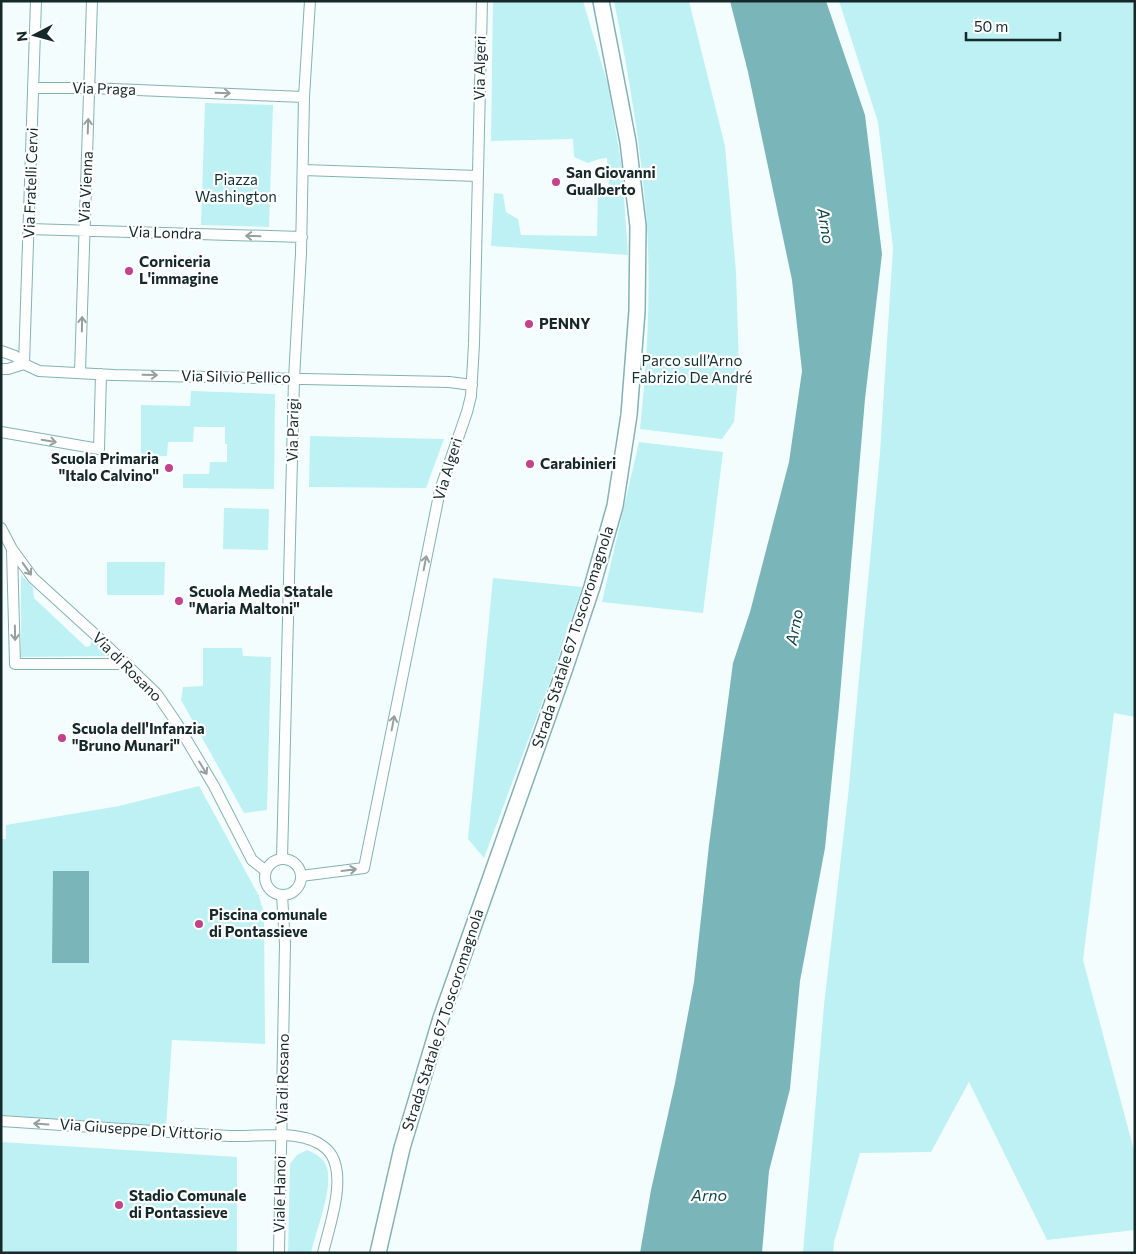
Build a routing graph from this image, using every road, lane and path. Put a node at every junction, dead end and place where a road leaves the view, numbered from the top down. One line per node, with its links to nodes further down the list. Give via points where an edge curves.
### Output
1 (36, 1): 6 (street, Via Fratelli Cervi)
2 (92, 1): 7 (street, Via Vienna)
3 (310, 1): 8 (street, Via Parigi)
4 (482, 1): 10 (street, Via Algeri)
5 (602, 2): 33 (main road, Strada Statale 67 Toscoromagnola, via 628,142 638,226 637,310 629,415 615,506 565,668 441,1018 402,1148)
6 (33, 88): 7 (street, Via Praga); 11 (street, Via Fratelli Cervi)
7 (90, 88): 8 (street, Via Praga, one-way to 8); 12 (street, Via Vienna, one-way to 7)
8 (304, 97): 9 (street, Via Parigi)
9 (303, 170): 10 (street); 13 (street, Via Parigi)
10 (478, 176): 20 (street, Via Algeri)
11 (29, 230): 12 (street, Via Londra); 15 (street, Via Fratelli Cervi)
12 (84, 231): 13 (street, Via Londra, one-way to 12); 17 (street, Via Vienna, one-way to 12)
13 (302, 237): 19 (street, Via Parigi)
14 (1, 351): 15 (street)
15 (24, 364): 16 (street, Via Silvio Pellico); 17 (street, Via Silvio Pellico, via 39,371)
16 (1, 369)
17 (80, 372): 18 (street, Via Silvio Pellico)
18 (101, 374): 19 (street, Via Silvio Pellico, one-way to 19); 21 (street, one-way to 18, via 99,449)
19 (294, 379): 20 (street, Via Silvio Pellico, via 449,382); 25 (street, Via Parigi)
20 (471, 390): 27 (street, Via Algeri, one-way to 20, via 364,868 440,490 467,412)
21 (1, 432)
22 (1, 528): 23 (street, Via di Rosano)
23 (12, 549): 24 (street, Via di Rosano, one-way to 24, via 33,578); 24 (street, one-way to 24, via 15,664)
24 (127, 664): 26 (street, Via di Rosano, one-way to 26, via 157,694 176,722 252,860)
25 (282, 859): 26 (street); 27 (street, via 294,863)
26 (266, 871): 28 (street, Via di Rosano, via 269,889)
27 (301, 876): 28 (street, via 294,891)
28 (282, 895): 30 (street, Via di Rosano, via 285,944)
29 (1, 1121): 30 (street, Via Giuseppe Di Vittorio, one-way to 29, via 246,1137)
30 (281, 1136): 31 (street, Viale Hanoi); 32 (street, Via di Rosano, via 313,1140 328,1151 336,1164 337,1188)
31 (279, 1253)
32 (323, 1253)
33 (378, 1253)

